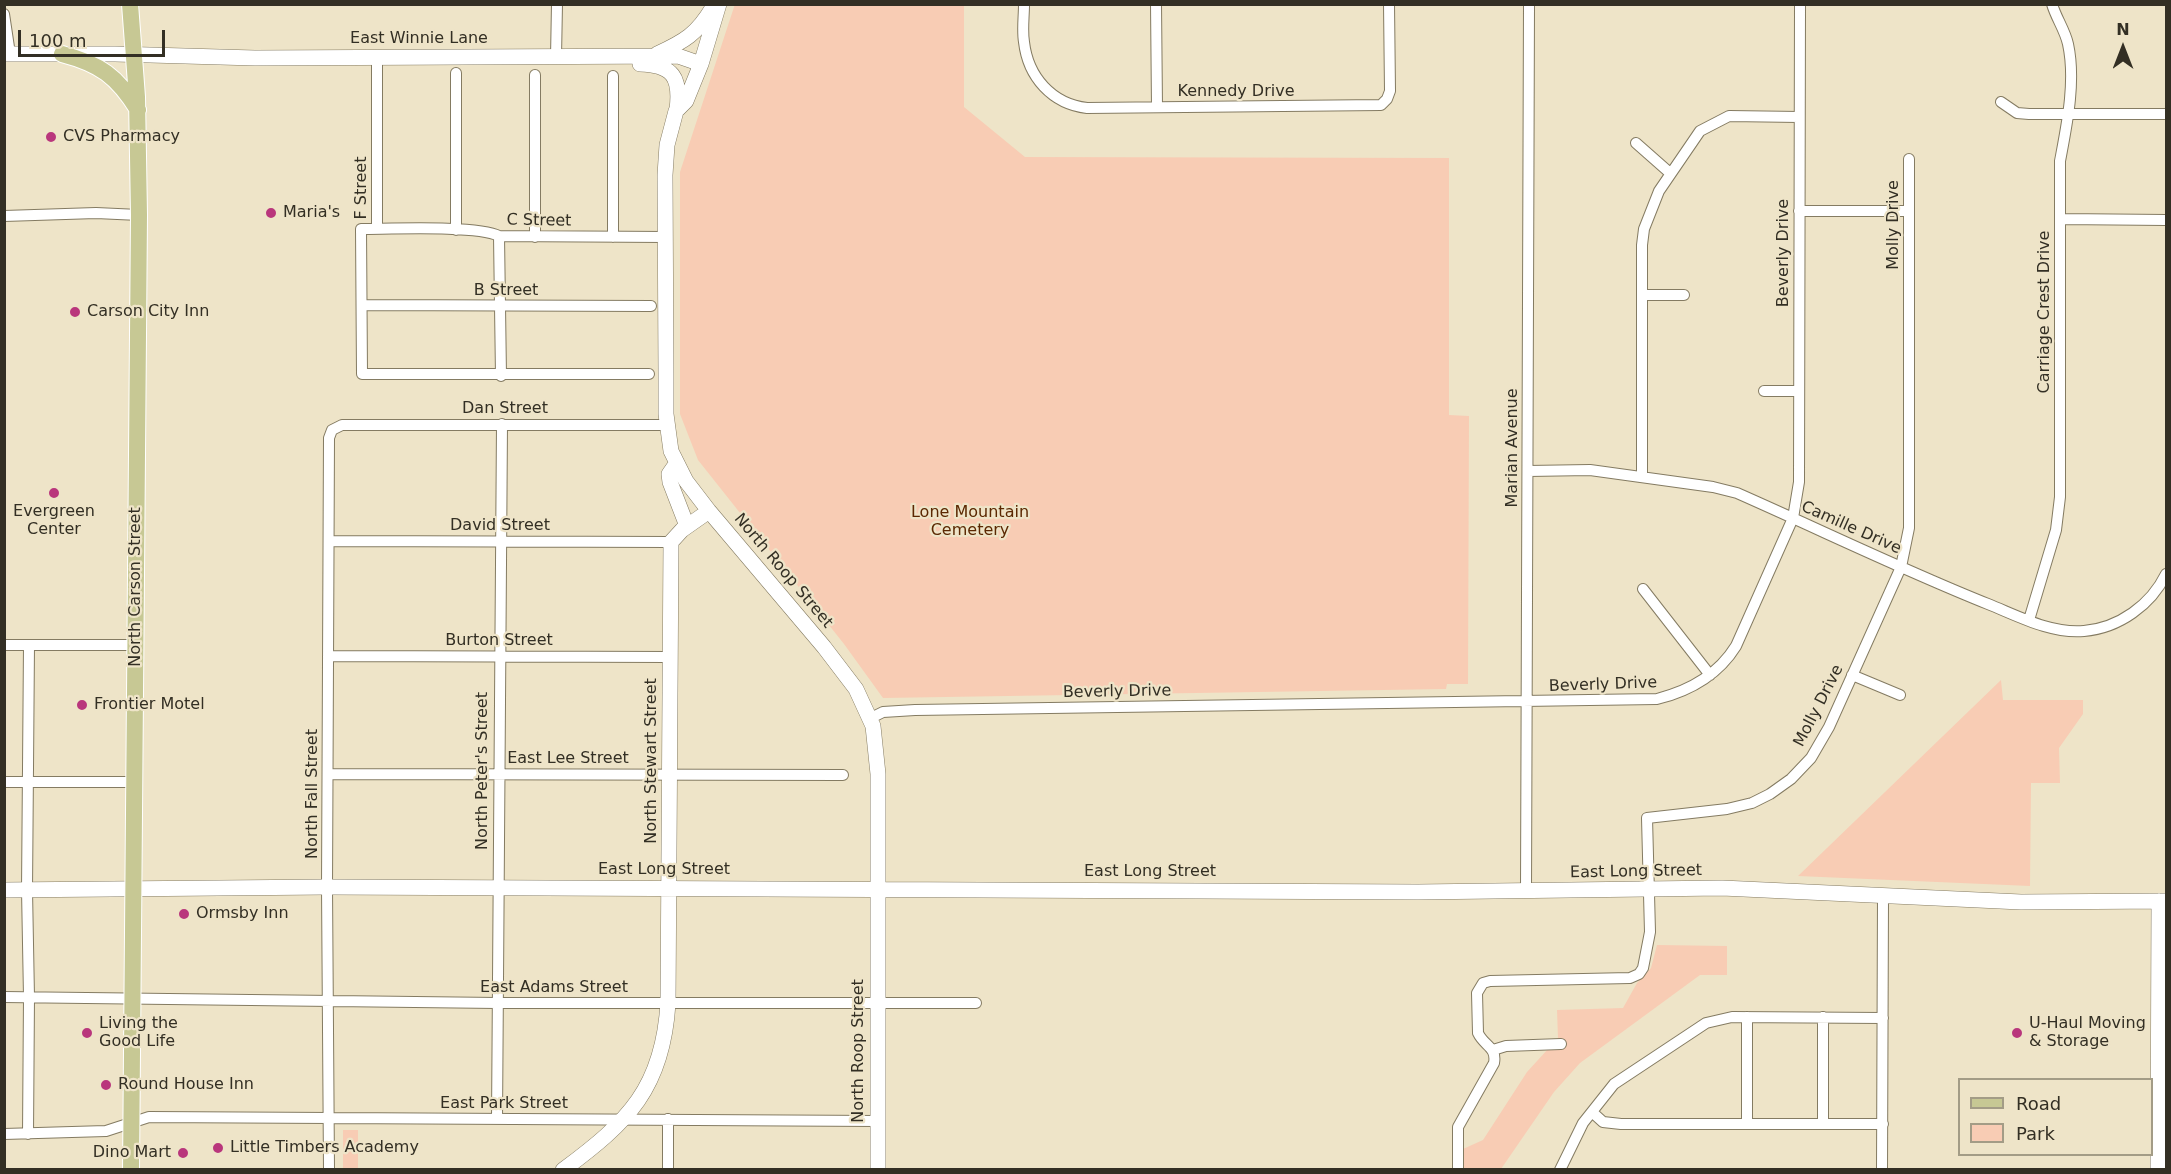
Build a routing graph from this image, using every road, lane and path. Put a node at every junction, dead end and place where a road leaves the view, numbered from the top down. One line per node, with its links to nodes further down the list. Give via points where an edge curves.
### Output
1 (130, 4): 14 (main road, North Carson Street)
2 (557, 4): 17 (street)
3 (714, 4): 16 (street, via 700,27)
4 (719, 4): 19 (street, North Roop Street)
5 (1024, 4): 24 (street, Kennedy Drive, via 1024,42 1031,67 1053,96 1087,108)
6 (1156, 4): 24 (street)
7 (1389, 4): 24 (street, Kennedy Drive, via 1390,90 1381,105)
8 (1529, 4): 58 (street, Marian Avenue)
9 (1800, 4): 29 (street, Beverly Drive)
10 (2052, 4): 27 (street, Carriage Crest Drive, via 2068,43)
11 (4, 14): 12 (street)
12 (8, 54): 13 (street, East Winnie Lane)
13 (62, 54): 14 (street, East Winnie Lane); 25 (main road, via 90,62 110,74)
14 (135, 54): 18 (street, East Winnie Lane); 25 (main road, North Carson Street)
15 (629, 55): 16 (street, East Winnie Lane); 17 (street, East Winnie Lane); 26 (street, via 637,64 666,69 675,79 679,91)
16 (653, 56): 19 (street, East Winnie Lane, via 678,56)
17 (556, 57): 18 (street, East Winnie Lane)
18 (377, 58): 39 (street, F Street)
19 (700, 64): 26 (street, North Roop Street, via 686,101)
20 (456, 73): 40 (street)
21 (535, 75): 42 (street)
22 (613, 76): 43 (street)
23 (2001, 102): 27 (street, via 2017,113)
24 (1157, 107)
25 (138, 110): 35 (main road, North Carson Street)
26 (676, 111): 44 (street, North Roop Street, via 667,145)
27 (2069, 114): 28 (street); 37 (street, Carriage Crest Drive, via 2060,161)
28 (2166, 114)
29 (1799, 117): 32 (street, via 1729,116 1700,131); 33 (street, Beverly Drive)
30 (1636, 143): 32 (street)
31 (1909, 159): 34 (street, Molly Drive)
32 (1670, 173): 46 (street, via 1644,229)
33 (1799, 211): 34 (street); 53 (street, Beverly Drive)
34 (1909, 211): 66 (street, Molly Drive, via 1909,528)
35 (139, 215): 36 (street); 72 (main road, North Carson Street)
36 (4, 216)
37 (2061, 219): 38 (street); 69 (street, Carriage Crest Drive, via 2058,514)
38 (2166, 220)
39 (377, 229): 40 (street, C Street); 47 (street, F Street, via 361,229)
40 (456, 230): 41 (street, C Street)
41 (499, 236): 42 (street, C Street); 48 (street)
42 (535, 237): 43 (street, C Street)
43 (613, 237): 44 (street, C Street)
44 (666, 237): 56 (street, North Roop Street)
45 (1684, 295): 46 (street)
46 (1642, 296): 59 (street)
47 (362, 305): 48 (street, B Street); 51 (street, F Street, via 362,374)
48 (500, 306): 49 (street, B Street); 51 (street)
49 (651, 306)
50 (648, 374): 51 (street)
51 (501, 376)
52 (1764, 391): 53 (street)
53 (1799, 391): 61 (street, Beverly Drive, via 1799,482)
54 (502, 424): 55 (street, Dan Street); 56 (street, Dan Street); 64 (street, North Peter's Street)
55 (342, 425): 63 (street, North Fall Street, via 332,430 329,438)
56 (668, 425): 57 (street, North Roop Street)
57 (676, 464): 60 (street, North Roop Street); 62 (street, via 669,474 670,482)
58 (1528, 471): 59 (street, Camille Drive, via 1590,470); 79 (street, Marian Avenue)
59 (1642, 476): 61 (street, Camille Drive, via 1737,493)
60 (709, 511): 62 (street); 80 (street, North Roop Street, via 831,655)
61 (1793, 518): 66 (street, Camille Drive); 76 (street, Beverly Drive, via 1736,646)
62 (687, 526): 65 (street)
63 (329, 540): 64 (street, David Street); 73 (street, North Fall Street)
64 (501, 540): 65 (street, David Street); 74 (street, North Peter's Street)
65 (671, 542): 75 (street, North Stewart Street)
66 (1901, 567): 69 (street, Camille Drive); 77 (street, Molly Drive)
67 (2166, 574): 69 (street, Camille Drive, via 2158,590 2126,620 2086,631 2054,629)
68 (1643, 589): 76 (street)
69 (2029, 620)
70 (4, 645): 71 (street)
71 (29, 645): 72 (street); 86 (street)
72 (135, 645): 87 (main road, North Carson Street)
73 (328, 656): 74 (street, Burton Street); 81 (street, North Fall Street)
74 (499, 656): 75 (street, Burton Street); 82 (street, North Peter's Street)
75 (670, 657): 83 (street, North Stewart Street)
76 (1710, 675): 79 (street, Beverly Drive, via 1692,687 1657,699)
77 (1852, 675): 78 (street); 95 (street, Molly Drive, via 1811,758 1770,794 1727,809 1647,818)
78 (1900, 695)
79 (1528, 702): 80 (street, Beverly Drive, via 915,710 883,712); 96 (street, Marian Avenue)
80 (871, 718): 92 (street, North Roop Street, via 879,774)
81 (328, 774): 82 (street, East Lee Street); 88 (street, North Fall Street)
82 (499, 774): 83 (street, East Lee Street); 89 (street, North Peter's Street)
83 (670, 774): 84 (street, East Lee Street); 90 (street, North Stewart Street)
84 (843, 775)
85 (4, 782): 86 (street)
86 (28, 782): 87 (street); 94 (street)
87 (134, 782): 91 (main road, North Carson Street)
88 (327, 886): 89 (street, East Long Street); 91 (street, East Long Street); 102 (street, North Fall Street)
89 (497, 887): 90 (street, East Long Street); 103 (street, North Peter's Street)
90 (669, 888): 92 (street, East Long Street); 104 (street, North Stewart Street)
91 (134, 889): 94 (street, East Long Street); 101 (main road, North Carson Street)
92 (877, 889): 96 (street, East Long Street); 105 (street, North Roop Street)
93 (4, 890): 94 (street, East Long Street)
94 (27, 890): 100 (street)
95 (1649, 890): 96 (street, East Long Street); 97 (street, East Long Street, via 1722,888); 111 (street, Molly Drive, via 1650,932 1643,968 1634,977 1484,983 1477,993 1477,1029 1480,1039)
96 (1526, 891)
97 (1883, 897): 98 (street, East Long Street, via 2021,902); 109 (street)
98 (2163, 901): 132 (street)
99 (4, 997): 100 (street, East Adams Street)
100 (29, 997): 101 (street, East Adams Street); 123 (street)
101 (133, 999): 102 (street, East Adams Street); 118 (main road, North Carson Street)
102 (328, 1001): 103 (street, East Adams Street); 113 (street, North Fall Street)
103 (497, 1003): 104 (street, East Adams Street); 114 (street, North Peter's Street)
104 (668, 1003): 105 (street, East Adams Street); 116 (street, North Stewart Street, via 665,1036 656,1066)
105 (877, 1003): 106 (street, East Adams Street); 117 (street, North Roop Street)
106 (976, 1003)
107 (1747, 1017): 108 (street); 112 (street, via 1720,1018 1691,1031 1614,1084); 119 (street)
108 (1823, 1017): 109 (street); 120 (street)
109 (1883, 1018): 121 (street)
110 (1561, 1044): 111 (street)
111 (1493, 1050): 129 (street, via 1494,1064 1458,1127)
112 (1592, 1112): 119 (street, via 1604,1122 1621,1124); 130 (street)
113 (329, 1118): 114 (street, East Park Street); 118 (street, East Park Street, via 149,1117); 125 (street, North Fall Street)
114 (497, 1119): 116 (street, East Park Street)
115 (668, 1119): 116 (street, East Park Street); 117 (street, East Park Street); 127 (street)
116 (624, 1120): 126 (street, North Stewart Street)
117 (878, 1120): 128 (street, North Roop Street)
118 (131, 1123): 123 (street, East Park Street, via 106,1131); 124 (main road, North Carson Street)
119 (1747, 1123): 120 (street)
120 (1823, 1124): 121 (street)
121 (1883, 1124): 131 (street)
122 (4, 1134): 123 (street, East Park Street)
123 (28, 1134)
124 (131, 1170)
125 (329, 1170)
126 (563, 1170)
127 (668, 1170)
128 (878, 1170)
129 (1458, 1170)
130 (1560, 1170)
131 (1882, 1170)
132 (2158, 1170)

